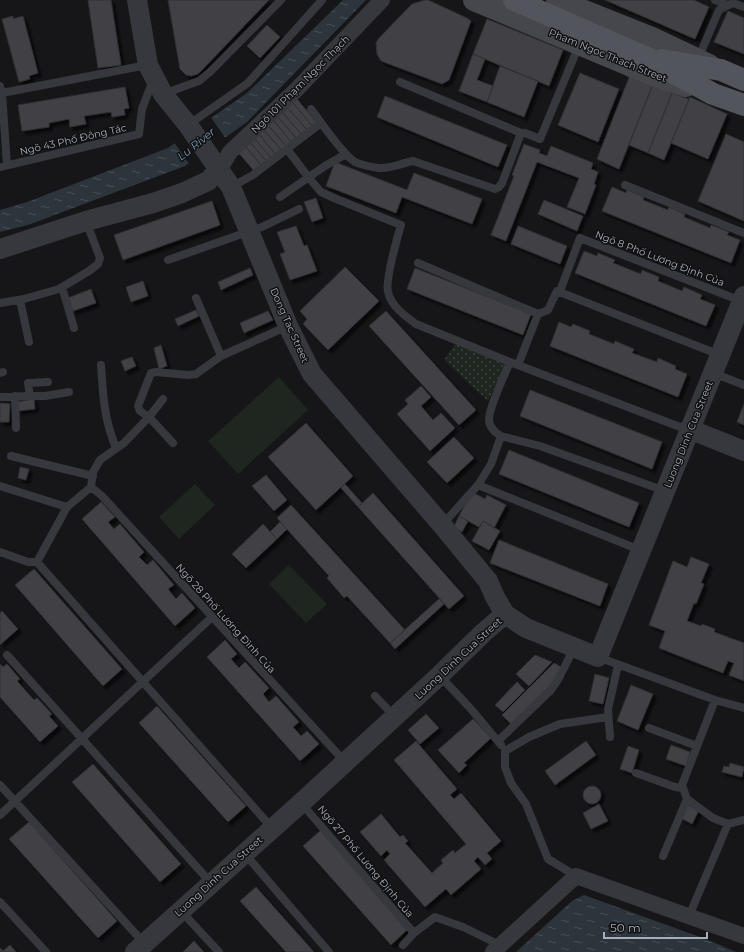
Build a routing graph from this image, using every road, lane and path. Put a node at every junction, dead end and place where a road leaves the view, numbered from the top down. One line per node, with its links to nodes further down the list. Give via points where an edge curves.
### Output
1 (137, 0): 15 (street, Dong Tac Street)
2 (281, 0): 15 (lane, via 199,81)
3 (322, 0): 23 (lane, via 248,83)
4 (382, 0): 27 (street, Ngõ 101 Phạm Ngọc Thạch, via 295,91)
5 (474, 0): 11 (main road, Pham Ngoc Thach Street)
6 (514, 0): 12 (main road)
7 (557, 0): 13 (main road)
8 (715, 0): 9 (lane)
9 (728, 5): 10 (lane, via 733,3); 13 (lane, via 719,10)
10 (744, 7)
11 (579, 44): 19 (main road, Pham Ngoc Thach Street, via 658,77); 24 (lane, via 540,139)
12 (645, 57): 14 (main road); 19 (main road)
13 (698, 59): 14 (main road)
14 (721, 70): 16 (main road)
15 (155, 79): 18 (lane); 23 (street, Dong Tac Street); 28 (lane, Ngõ 43 Phố Đông Tác, via 142,109 139,134)
16 (744, 80)
17 (400, 82): 24 (lane)
18 (1, 89): 28 (lane)
19 (713, 94): 20 (main road, Pham Ngoc Thach Street)
20 (744, 106)
21 (311, 109): 22 (lane)
22 (322, 123): 25 (lane); 26 (lane)
23 (188, 125): 27 (street, Dong Tac Street)
24 (521, 133): 26 (lane, via 502,183 495,188 413,161 380,168 355,162)
25 (287, 149): 29 (lane); 31 (lane, via 253,175)
26 (346, 154): 29 (lane)
27 (215, 164): 31 (street, Dong Tac Street); 34 (street, via 208,181 182,193)
28 (3, 166)
29 (309, 178): 32 (lane); 52 (lane, via 321,192 401,225 388,281 388,292 402,313 416,324)
30 (625, 186): 36 (lane)
31 (232, 187): 35 (street, Dong Tac Street)
32 (280, 197)
33 (299, 209): 35 (lane)
34 (86, 221): 37 (street); 40 (lane, via 100,258 98,264)
35 (250, 230): 38 (lane); 47 (street, Dong Tac Street)
36 (744, 233)
37 (0, 249)
38 (168, 260)
39 (418, 263): 46 (lane)
40 (62, 287): 44 (lane); 48 (lane)
41 (560, 291): 43 (lane, Ngõ 8 Phố Lương Định Của, via 580,238); 46 (lane, via 557,291 548,310); 50 (lane)
42 (196, 298): 51 (lane)
43 (743, 298): 50 (street, Luong Dinh Cua Street)
44 (20, 300): 45 (lane); 49 (lane)
45 (0, 303)
46 (538, 314): 52 (lane)
47 (288, 326): 51 (lane); 76 (street, Dong Tac Street, via 312,374)
48 (74, 328)
49 (29, 342)
50 (720, 355): 54 (street, Luong Dinh Cua Street)
51 (221, 356): 62 (lane, via 196,374 151,373 138,406 140,411)
52 (514, 364): 64 (lane); 65 (lane, via 488,419 493,431)
53 (101, 365): 67 (lane, via 104,406 109,431)
54 (713, 373): 56 (lane); 64 (street, Luong Dinh Cua Street)
55 (48, 382): 59 (lane, via 28,383)
56 (744, 385)
57 (69, 392): 59 (lane)
58 (15, 396): 59 (lane); 60 (lane); 63 (lane)
59 (30, 396)
60 (0, 397)
61 (163, 399): 62 (lane)
62 (149, 417): 66 (lane); 67 (lane)
63 (16, 428)
64 (689, 430): 68 (street); 74 (street, Luong Dinh Cua Street)
65 (501, 436): 71 (lane, via 491,464); 74 (lane, via 540,446)
66 (173, 443)
67 (116, 448): 70 (lane, via 100,460)
68 (744, 451)
69 (11, 456): 70 (lane)
70 (93, 476): 73 (lane)
71 (478, 485): 76 (lane); 77 (lane)
72 (0, 486): 75 (lane)
73 (91, 487): 75 (lane); 81 (lane, Ngõ 28 Phố Lương Đình Của)
74 (665, 491): 77 (street, Luong Dinh Cua Street)
75 (66, 507): 79 (lane)
76 (442, 525): 80 (street, Dong Tac Street, via 488,582)
77 (642, 550): 84 (street, Luong Dinh Cua Street)
78 (0, 552): 79 (lane, via 28,562)
79 (37, 562): 87 (lane)
80 (506, 614): 82 (street, Luong Dinh Cua Street, via 526,628); 86 (street, Luong Dinh Cua Street)
81 (212, 617): 87 (lane); 99 (lane, Ngõ 28 Phố Lương Đình Của)
82 (574, 648): 84 (street, Luong Dinh Cua Street); 96 (lane, via 551,690)
83 (7, 656): 95 (lane)
84 (598, 657): 85 (lane)
85 (618, 665): 89 (lane); 92 (lane)
86 (440, 675): 91 (street, Luong Dinh Cua Street); 96 (lane)
87 (143, 682): 95 (lane); 109 (lane)
88 (375, 696): 91 (lane)
89 (715, 700): 90 (lane); 97 (lane)
90 (744, 708)
91 (394, 716): 99 (street, Luong Dinh Cua Street)
92 (608, 717): 94 (lane); 98 (lane, via 560,724)
93 (649, 728): 97 (lane)
94 (610, 736)
95 (82, 739): 104 (lane); 113 (lane)
96 (498, 742): 98 (lane)
97 (697, 746): 102 (lane)
98 (505, 751): 112 (lane, via 505,767 511,783 526,804 548,859)
99 (344, 762): 105 (street, Luong Dinh Cua Street)
100 (636, 773): 102 (lane)
101 (0, 785): 104 (lane)
102 (683, 788): 103 (lane)
103 (687, 799): 108 (lane, via 713,818); 111 (lane)
104 (15, 801): 106 (lane); 120 (lane)
105 (302, 803): 109 (street, Luong Dinh Cua Street); 117 (lane, Ngõ 27 Phố Lương Định Của)
106 (0, 815)
107 (744, 820): 108 (lane)
108 (728, 824): 116 (lane)
109 (272, 828): 110 (street, Luong Dinh Cua Street)
110 (244, 853): 113 (street, Luong Dinh Cua Street); 124 (lane)
111 (663, 856)
112 (576, 876): 116 (street); 121 (street)
113 (211, 883): 115 (street, Luong Dinh Cua Street)
114 (0, 902): 122 (lane)
115 (180, 910): 120 (street, Luong Dinh Cua Street); 123 (lane)
116 (689, 916): 118 (street)
117 (414, 933): 119 (lane); 121 (lane, via 435,917 463,927)
118 (744, 936)
119 (403, 945)
120 (139, 948)
121 (497, 948)
122 (46, 952)
123 (219, 952)
124 (329, 952)

